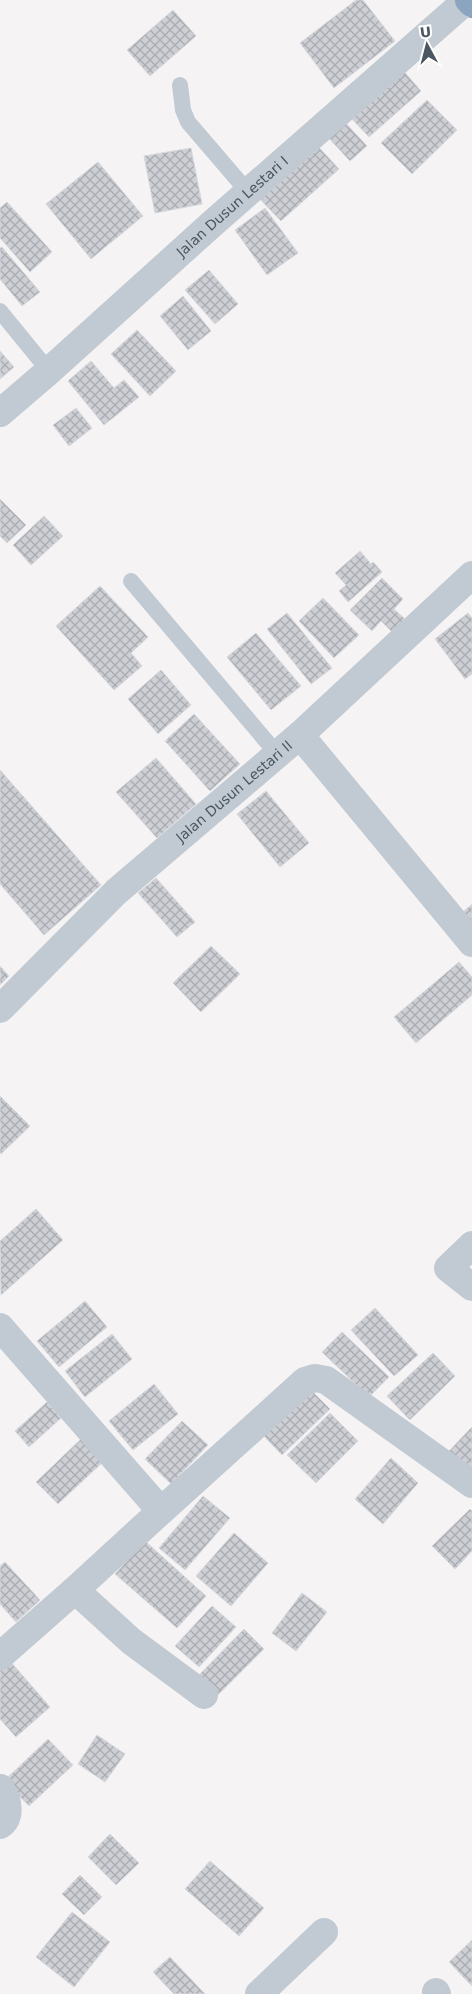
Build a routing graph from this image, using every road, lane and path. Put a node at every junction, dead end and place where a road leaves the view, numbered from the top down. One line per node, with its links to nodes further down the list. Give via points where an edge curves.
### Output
1 (468, 0): 2 (highway); 4 (street, Jalan Dusun Lestari I)
2 (472, 3)
3 (180, 85): 4 (lane, via 188,122)
4 (248, 192): 6 (street, Jalan Dusun Lestari I)
5 (0, 311): 6 (lane)
6 (49, 371): 7 (street, Jalan Dusun Lestari I)
7 (0, 413)
8 (472, 575): 10 (street, Jalan Dusun Lestari II)
9 (131, 580): 11 (lane)
10 (300, 735): 11 (street, Jalan Dusun Lestari II); 12 (street)
11 (278, 755): 13 (street, Jalan Dusun Lestari II, via 116,892)
12 (472, 943)
13 (0, 1010)
14 (472, 1245): 15 (street, via 448,1268)
15 (472, 1287)
16 (0, 1327): 18 (street)
17 (472, 1484): 18 (street, via 326,1380 315,1378 304,1381)
18 (161, 1511): 19 (street)
19 (75, 1590): 20 (street); 21 (street, via 131,1641)
20 (0, 1656)
21 (204, 1695)
22 (0, 1788): 23 (street, via 8,1812 5,1822)
23 (0, 1825)
24 (324, 1932): 25 (street)
25 (259, 1994)

